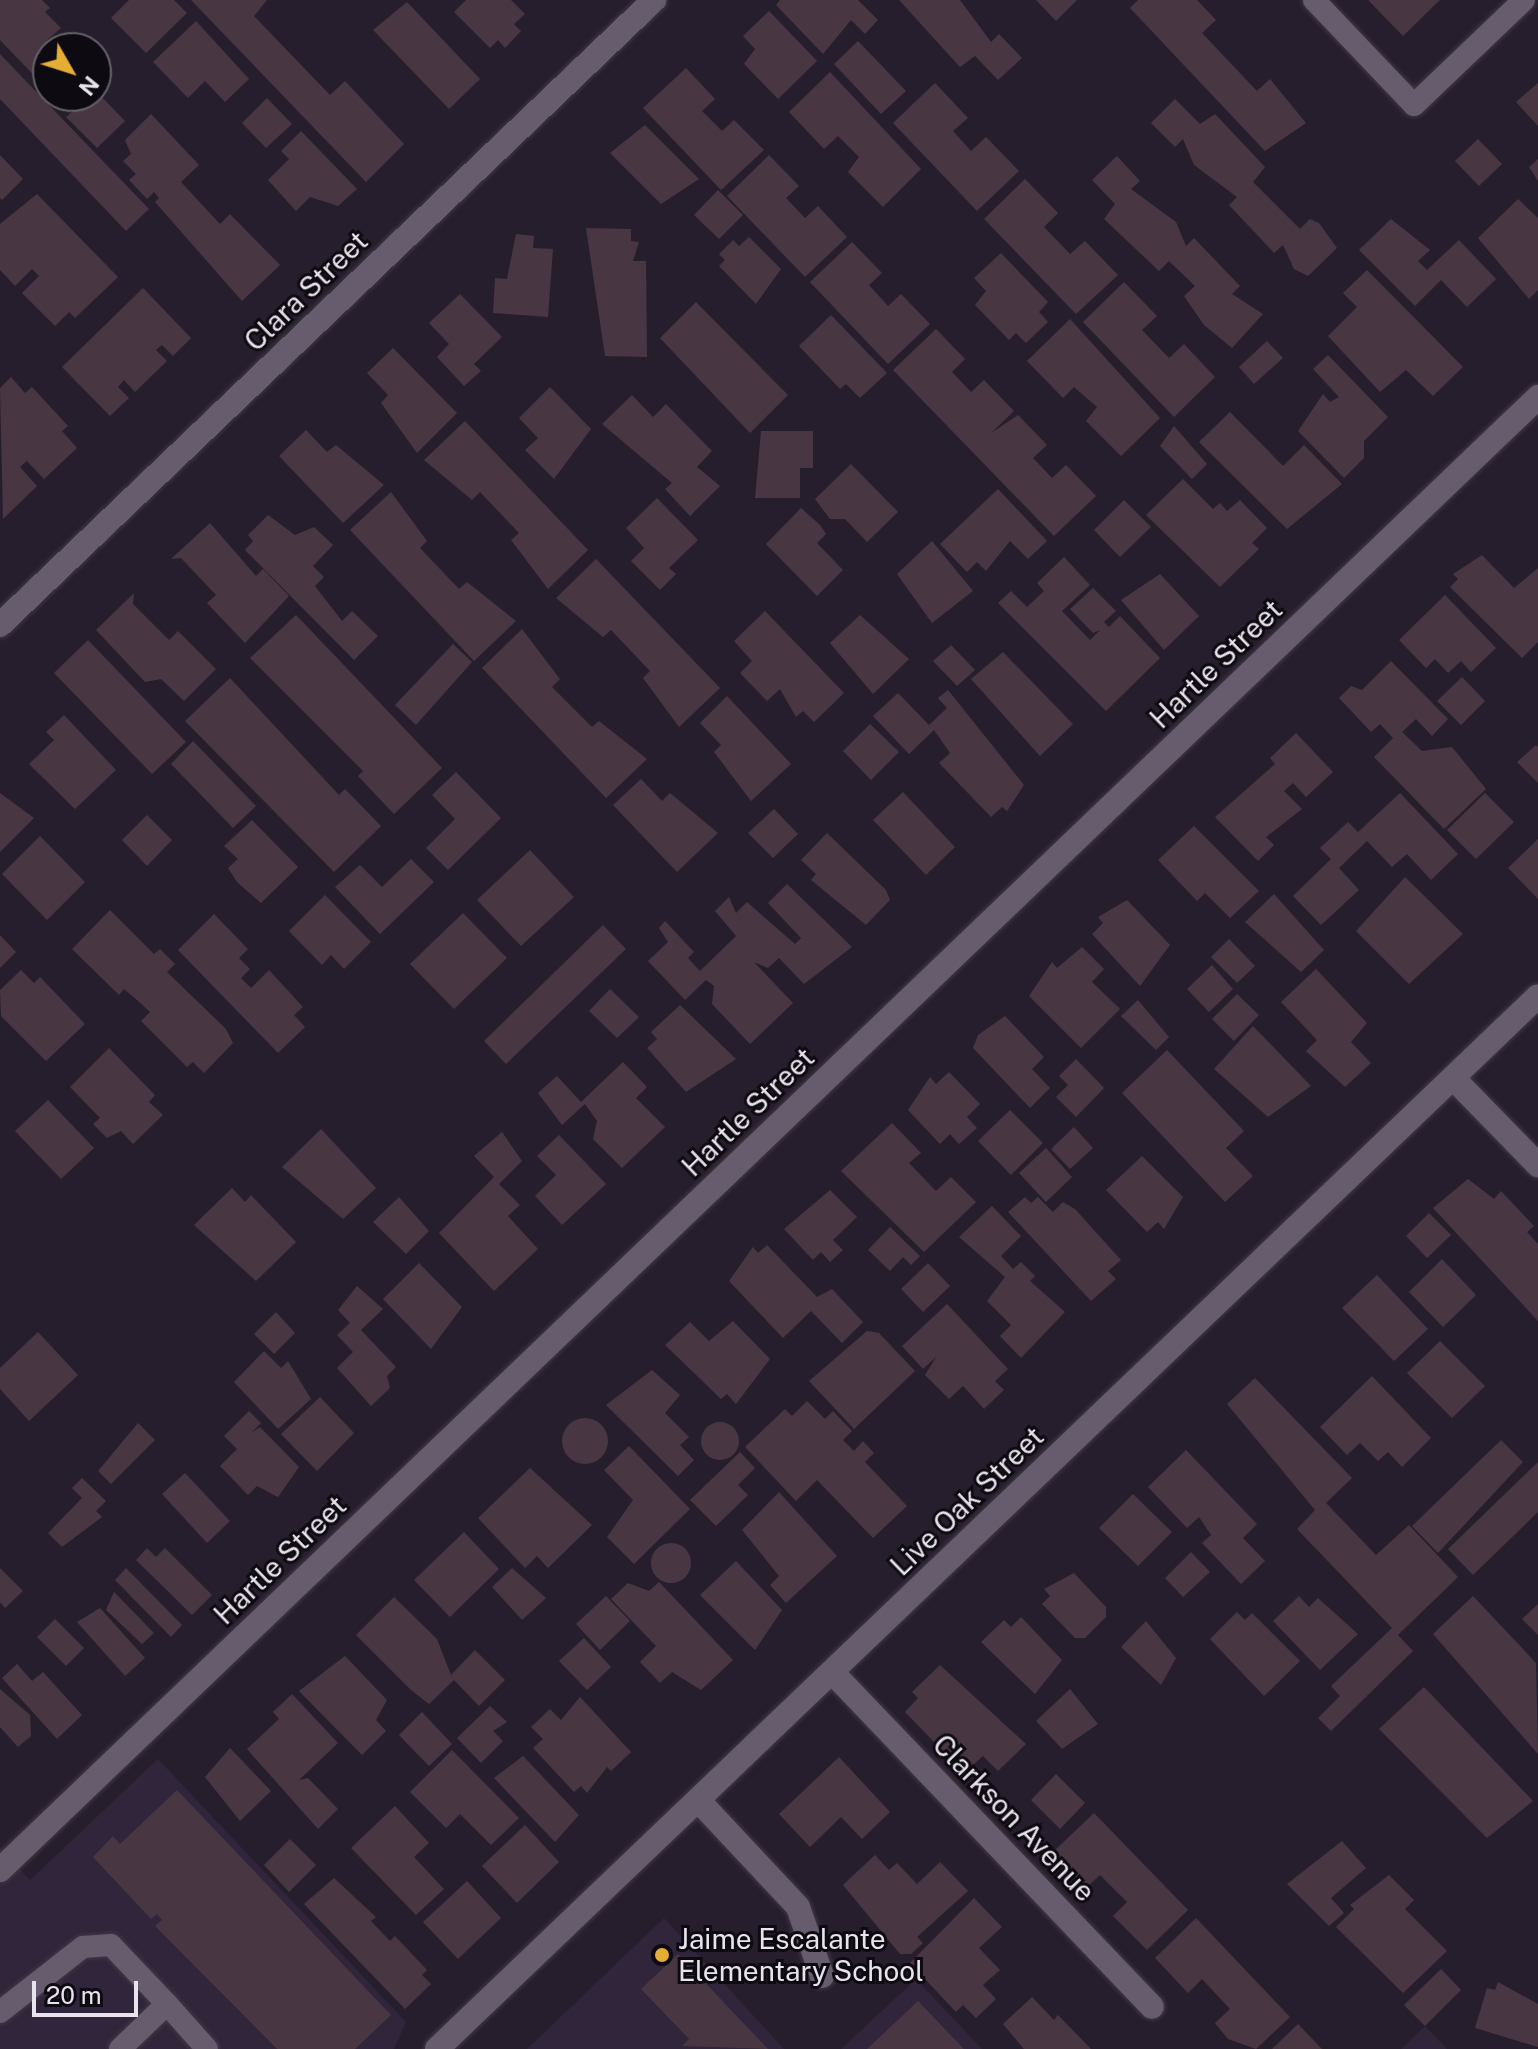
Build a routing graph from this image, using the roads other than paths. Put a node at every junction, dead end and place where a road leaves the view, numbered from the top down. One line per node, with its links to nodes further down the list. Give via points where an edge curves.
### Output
1 (654, 0): 5 (street, Clara Street)
2 (1314, 0): 3 (lane, via 1414,105)
3 (1524, 0)
4 (1538, 397): 11 (street, Hartle Street)
5 (0, 625)
6 (1538, 996): 7 (street, Live Oak Street)
7 (1453, 1078): 8 (street); 9 (street, Live Oak Street)
8 (1538, 1165)
9 (832, 1672): 10 (street, Live Oak Street); 14 (street, Clarkson Avenue)
10 (698, 1800): 12 (street, via 798,1907); 18 (street, Live Oak Street)
11 (0, 1870)
12 (822, 1976)
13 (167, 2004): 15 (lane, via 111,1945 83,1947); 16 (lane); 17 (lane)
14 (1152, 2007)
15 (0, 2012)
16 (120, 2049)
17 (207, 2049)
18 (437, 2049)

